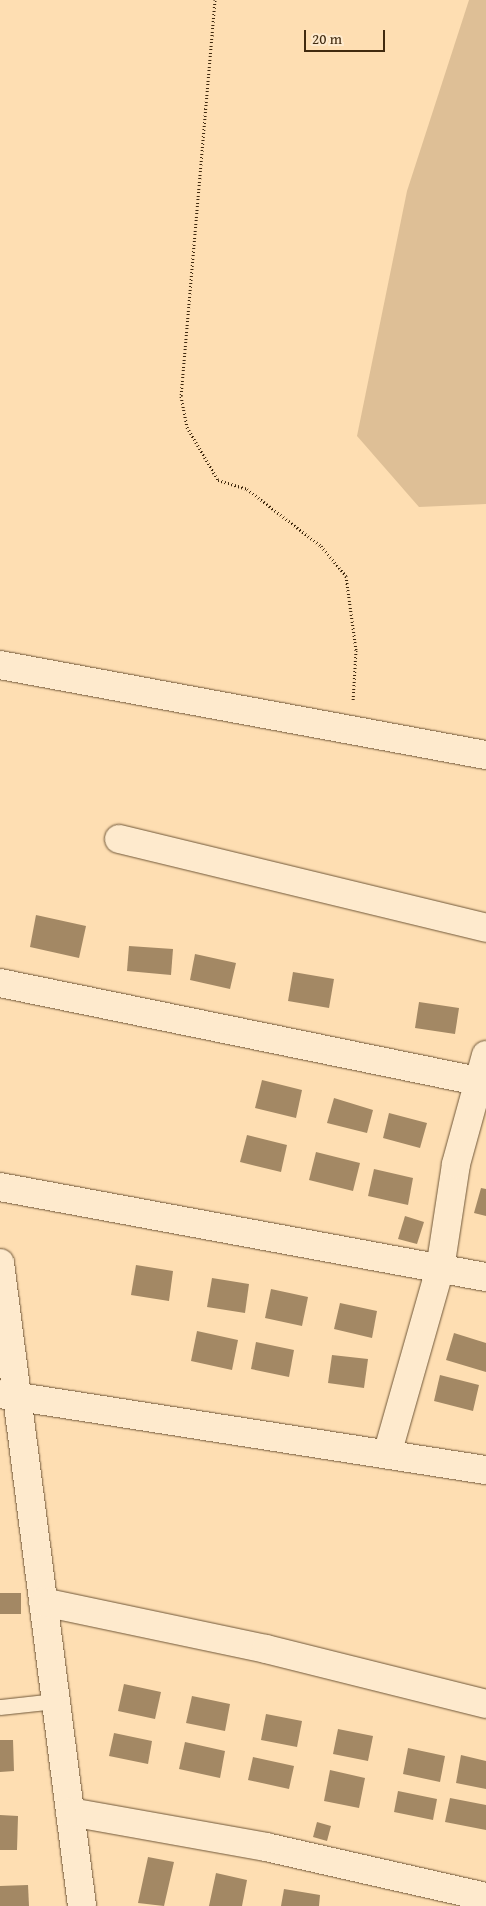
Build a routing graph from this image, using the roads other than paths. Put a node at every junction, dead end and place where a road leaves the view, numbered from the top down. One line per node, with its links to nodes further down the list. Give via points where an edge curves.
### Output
1 (0, 665): 2 (street)
2 (486, 755)
3 (119, 839): 4 (street)
4 (486, 928)
5 (0, 983): 7 (street)
6 (486, 1055): 7 (street)
7 (483, 1082): 10 (street, via 456,1164)
8 (0, 1187): 10 (street)
9 (0, 1263): 12 (street)
10 (440, 1269): 11 (street); 13 (street)
11 (486, 1278)
12 (8, 1395): 13 (street); 15 (street)
13 (388, 1451): 14 (street)
14 (486, 1470)
15 (43, 1602): 16 (street); 17 (street, via 266,1649)
16 (56, 1701): 18 (lane); 19 (street)
17 (486, 1704)
18 (0, 1707)
19 (70, 1812): 20 (street, via 266,1847); 21 (street)
20 (486, 1897)
21 (82, 1906)

